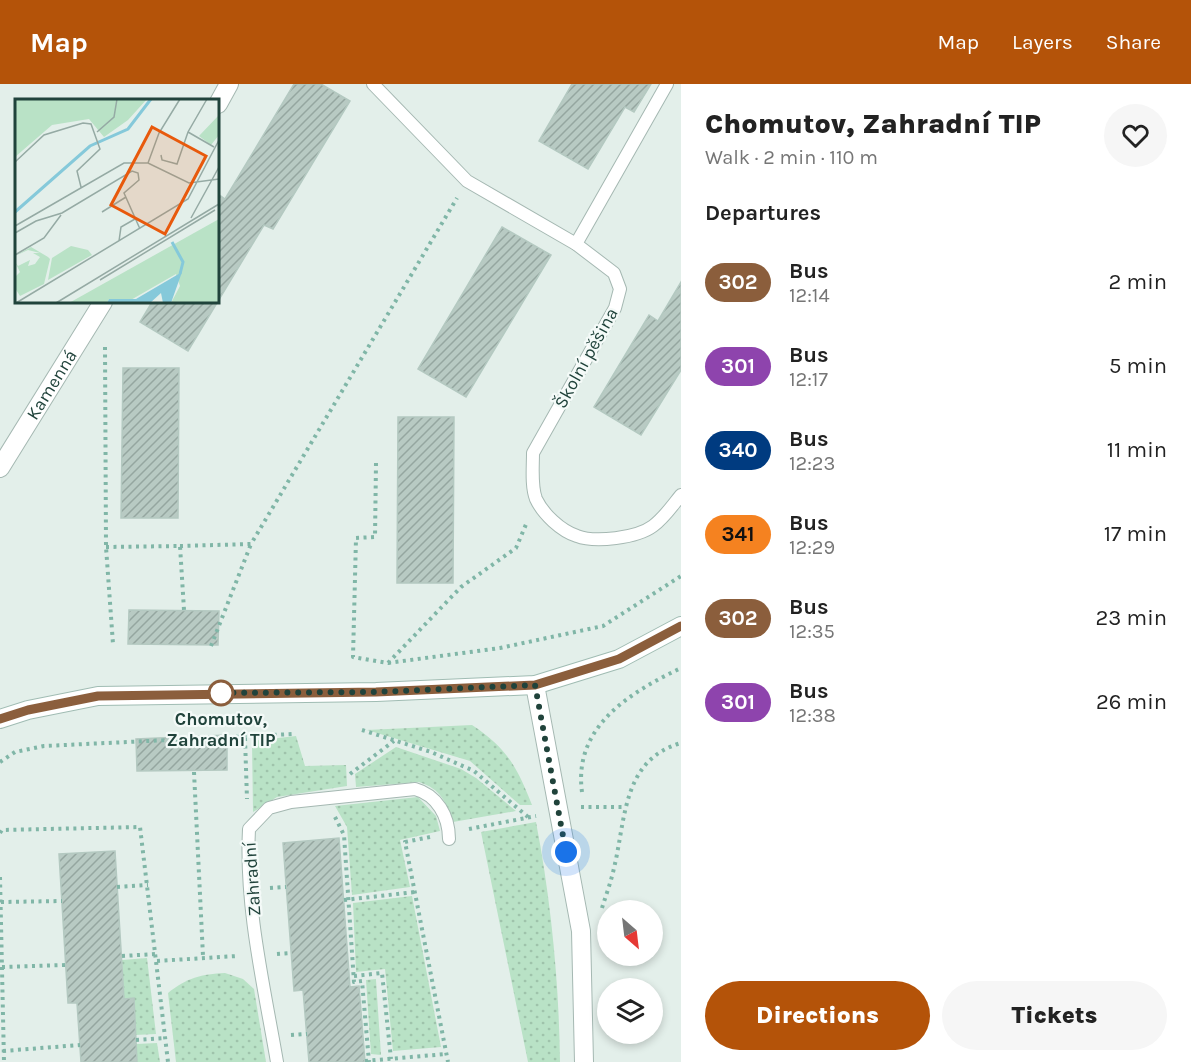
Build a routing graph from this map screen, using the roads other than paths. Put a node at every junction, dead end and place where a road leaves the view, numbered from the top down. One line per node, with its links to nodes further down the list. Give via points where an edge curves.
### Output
1 (229, 84): 4 (street)
2 (373, 84): 5 (lane, Školní pěšina, via 467,181)
3 (667, 84): 5 (lane)
4 (219, 102)
5 (576, 243): 8 (lane, Školní pěšina, via 614,273 620,289 615,308 534,453 536,500 557,526 578,537 614,538 634,536 652,527)
6 (102, 303): 7 (street, Kamenná)
7 (0, 468)
8 (681, 495)
9 (681, 626): 10 (street, via 619,659)
10 (535, 685): 11 (street, via 98,696); 14 (street, via 581,931)
11 (0, 719)
12 (449, 836): 13 (lane, Zahradní, via 441,806 426,792 415,789 291,802 269,808 249,830 258,956)
13 (277, 1062)
14 (584, 1062)

